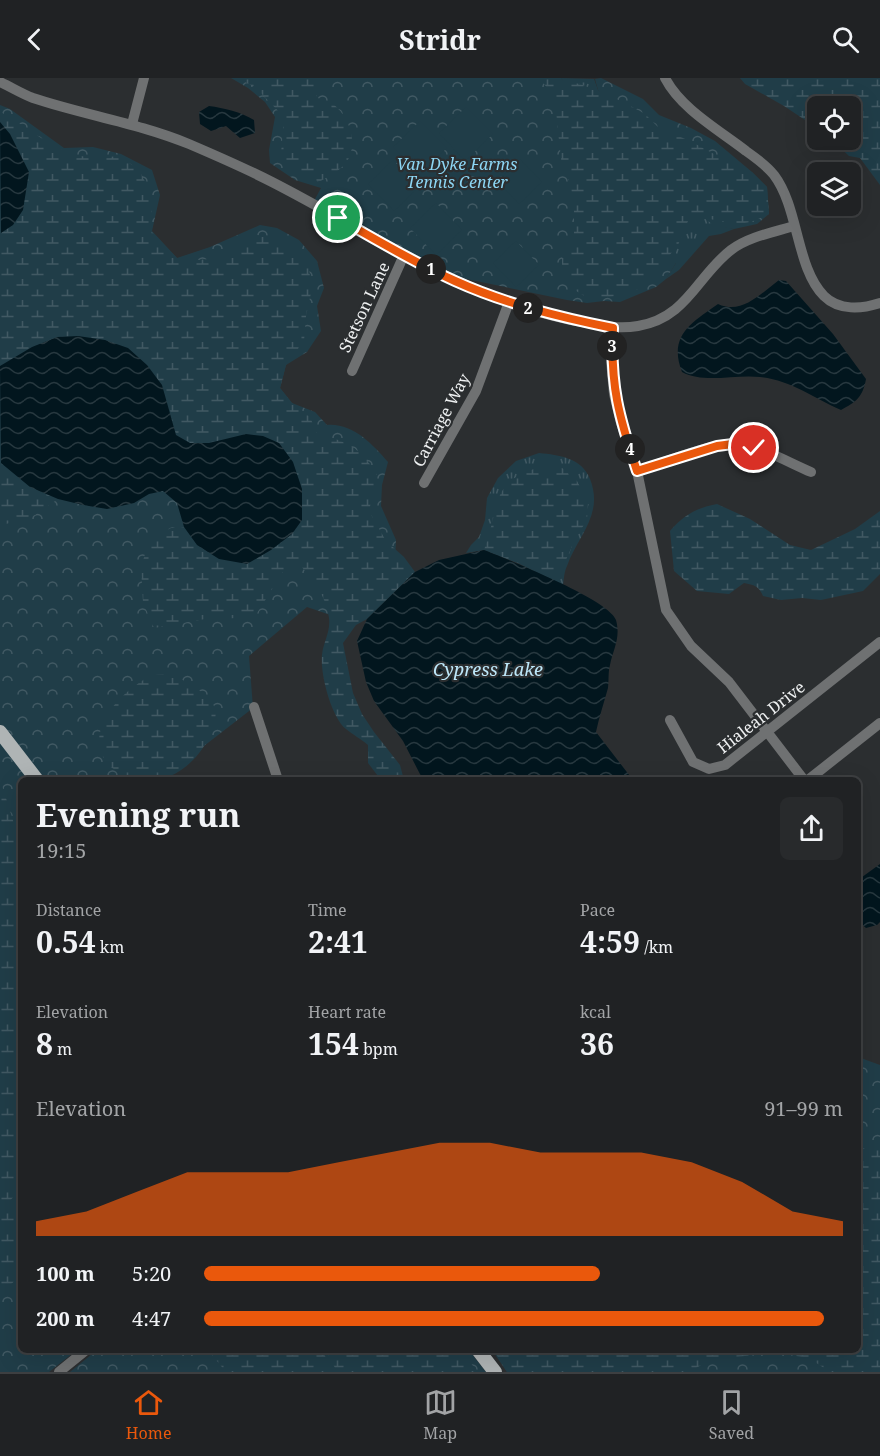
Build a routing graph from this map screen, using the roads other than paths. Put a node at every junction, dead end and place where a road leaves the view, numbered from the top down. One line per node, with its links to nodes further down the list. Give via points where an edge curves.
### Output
1 (144, 78): 4 (street)
2 (665, 78): 5 (street, via 684,103 774,174 788,199)
3 (0, 82): 4 (street, via 32,97)
4 (132, 124): 6 (street, via 188,144 271,182)
5 (794, 226): 8 (street, via 814,285 826,298 842,306 865,308); 9 (street, via 733,249 713,266 689,299 668,315 641,326)
6 (404, 255): 7 (street, via 454,281); 10 (street, Stetson Lane)
7 (509, 302): 9 (street); 13 (street, Carriage Way, via 476,392)
8 (880, 303)
9 (613, 328): 11 (street, via 614,394)
10 (351, 371)
11 (637, 471): 12 (street, via 733,444 754,448); 19 (street, via 666,610 691,646 729,682)
12 (811, 472)
13 (424, 483)
14 (880, 642): 19 (street, Hialeah Drive)
15 (254, 707): 21 (street)
16 (670, 720): 19 (street, Hialeah Drive, via 693,762 709,769 725,765)
17 (880, 723): 23 (street)
18 (0, 732): 20 (main road)
19 (766, 733): 22 (street)
20 (35, 777)
21 (277, 777)
22 (803, 777)
23 (810, 777)
24 (82, 1353): 26 (street)
25 (480, 1353): 27 (main road)
26 (59, 1372)
27 (495, 1372)

